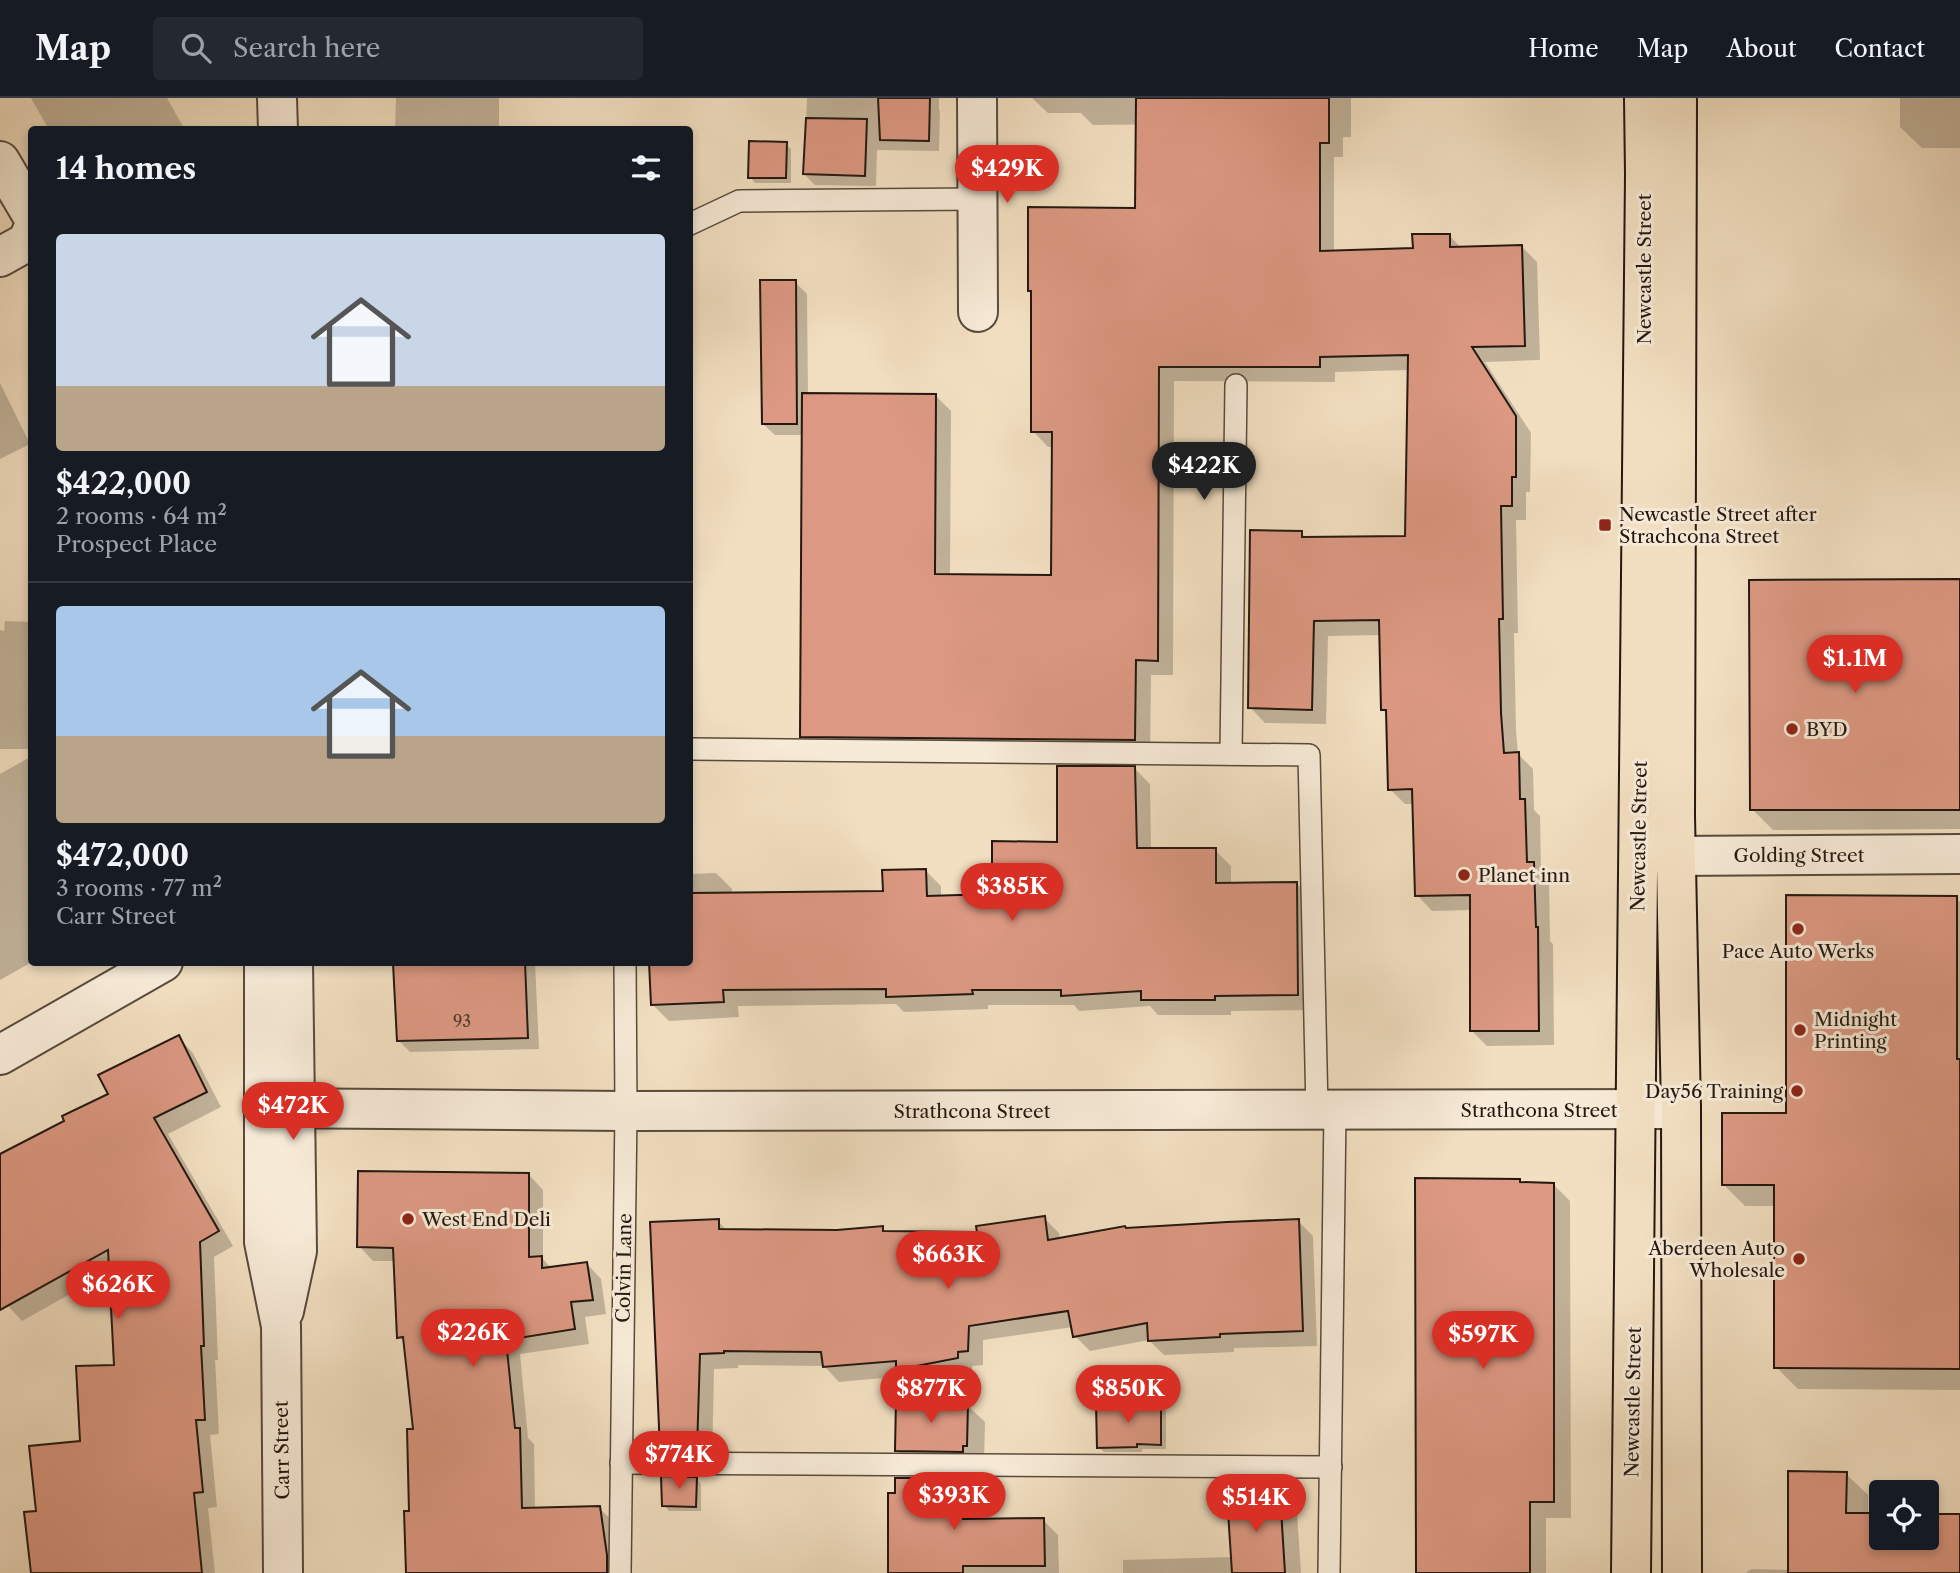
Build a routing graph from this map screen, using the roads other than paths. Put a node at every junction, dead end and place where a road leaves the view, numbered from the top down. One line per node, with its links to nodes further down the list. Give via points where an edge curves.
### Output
1 (278, 98): 5 (street)
2 (976, 98): 7 (street)
3 (1644, 98): 16 (main road, Newcastle Street)
4 (1676, 98): 16 (main road, Newcastle Street)
5 (278, 126)
6 (0, 161): 8 (street)
7 (977, 199): 9 (lane, via 739,201); 12 (street)
8 (28, 208)
9 (693, 223)
10 (28, 240): 11 (street)
11 (0, 257)
12 (978, 312)
13 (1236, 384): 15 (lane)
14 (693, 749): 15 (lane)
15 (1231, 754): 26 (lane, via 1309,755)
16 (1657, 853): 17 (street, Golding Street); 24 (main road, Newcastle Street); 25 (main road, Newcastle Street)
17 (1960, 854)
18 (156, 966): 22 (street)
19 (264, 966): 23 (street, Carr Street)
20 (293, 966): 23 (street, Carr Street)
21 (625, 966): 27 (lane, Colvin Lane)
22 (0, 1055)
23 (279, 1108): 27 (street, Strathcona Street); 30 (street, Carr Street, via 264,1242 281,1326)
24 (1636, 1109): 25 (street, Strathcona Street); 26 (street, Strathcona Street); 33 (main road, Newcastle Street)
25 (1681, 1109): 34 (main road, Newcastle Street)
26 (1326, 1110): 27 (street, Strathcona Street); 29 (lane)
27 (626, 1111): 28 (lane, Colvin Lane)
28 (621, 1463): 29 (lane); 31 (lane, Colvin Lane)
29 (1331, 1467): 32 (lane)
30 (283, 1573)
31 (620, 1573)
32 (1329, 1573)
33 (1631, 1573)
34 (1682, 1573)

